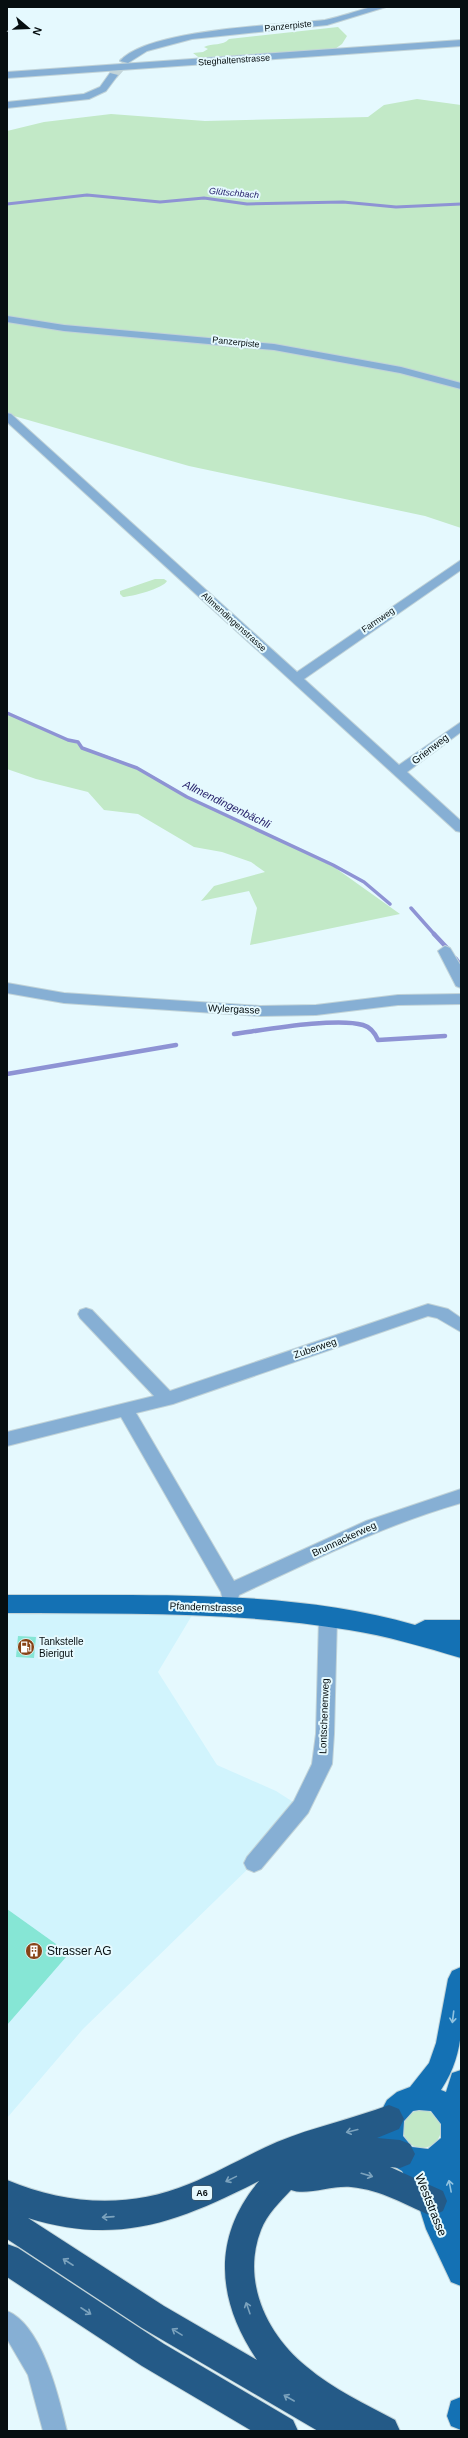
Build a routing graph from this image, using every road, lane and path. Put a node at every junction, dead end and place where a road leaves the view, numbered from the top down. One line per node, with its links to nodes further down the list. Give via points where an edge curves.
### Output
1 (382, 7): 3 (street, Panzerpiste, via 327,22 192,36 144,49)
2 (461, 43): 4 (street, Steghaltenstrasse)
3 (125, 61)
4 (7, 75)
5 (112, 75): 6 (street, via 104,89 86,96)
6 (7, 105)
7 (7, 319): 8 (street, Panzerpiste, via 64,328 274,346 401,370)
8 (461, 386)
9 (7, 416): 11 (street, Allmendingenstrasse)
10 (461, 564): 11 (street, Farmweg)
11 (296, 679): 13 (street, Allmendingenstrasse)
12 (461, 726): 13 (street, Grienweg)
13 (399, 771): 14 (street, Allmendingenstrasse)
14 (461, 828)
15 (445, 950): 16 (street)
16 (461, 983)
17 (7, 988): 18 (street, Wylergasse, via 64,998 260,1011 316,1010 398,1000)
18 (461, 999)
19 (86, 1314): 21 (street)
20 (461, 1326): 21 (street, Zuberweg, via 435,1310 419,1312)
21 (167, 1399): 22 (street, Zuberweg)
22 (125, 1409): 23 (street, Zuberweg); 25 (street)
23 (7, 1439)
24 (461, 1496): 25 (street, Brunnackerweg, via 432,1503 378,1523)
25 (230, 1599): 26 (main road, Pfandernstrasse); 27 (main road, Pfandernstrasse)
26 (7, 1604)
27 (328, 1618): 28 (main road, Pfandernstrasse); 31 (street, Lontschenenweg, via 322,1764 301,1807)
28 (403, 1630): 29 (main road, Pfandernstrasse); 30 (main road, Pfandernstrasse)
29 (461, 1630)
30 (461, 1648)
31 (254, 1863)
32 (461, 1979): 34 (main road, one-way to 34, via 444,2062 432,2083)
33 (461, 2082): 35 (main road, Weststrasse)
34 (417, 2098): 35 (main road, via 429,2099 441,2105); 36 (main road, via 400,2104)
35 (454, 2119): 37 (main road, Weststrasse, via 455,2137)
36 (389, 2120): 38 (main road, Weststrasse, via 390,2139); 39 (highway, A6, one-way to 39, via 308,2144 185,2201 144,2213 104,2218 63,2214)
37 (448, 2152): 38 (main road, Weststrasse, via 430,2162); 44 (main road, Weststrasse, one-way to 37, via 458,2224 448,2172)
38 (406, 2157): 40 (highway, via 378,2151 352,2152 311,2160 292,2169); 41 (main road, Weststrasse, via 422,2177)
39 (7, 2195)
40 (264, 2196): 41 (highway, one-way to 41, via 312,2174 340,2170 370,2176); 52 (highway, one-way to 40, via 316,2392 290,2373 272,2355 256,2329 243,2293 239,2257 246,2223)
41 (432, 2201): 45 (main road, Weststrasse, via 440,2228)
42 (7, 2222): 51 (highway, one-way to 42, via 192,2341)
43 (7, 2259): 50 (highway, one-way to 50, via 153,2355)
44 (461, 2266)
45 (461, 2272)
46 (7, 2322): 49 (street, via 19,2334 28,2349 39,2374)
47 (461, 2412): 48 (main road)
48 (461, 2416)
49 (55, 2431)
50 (282, 2431)
51 (348, 2431)
52 (384, 2431)

